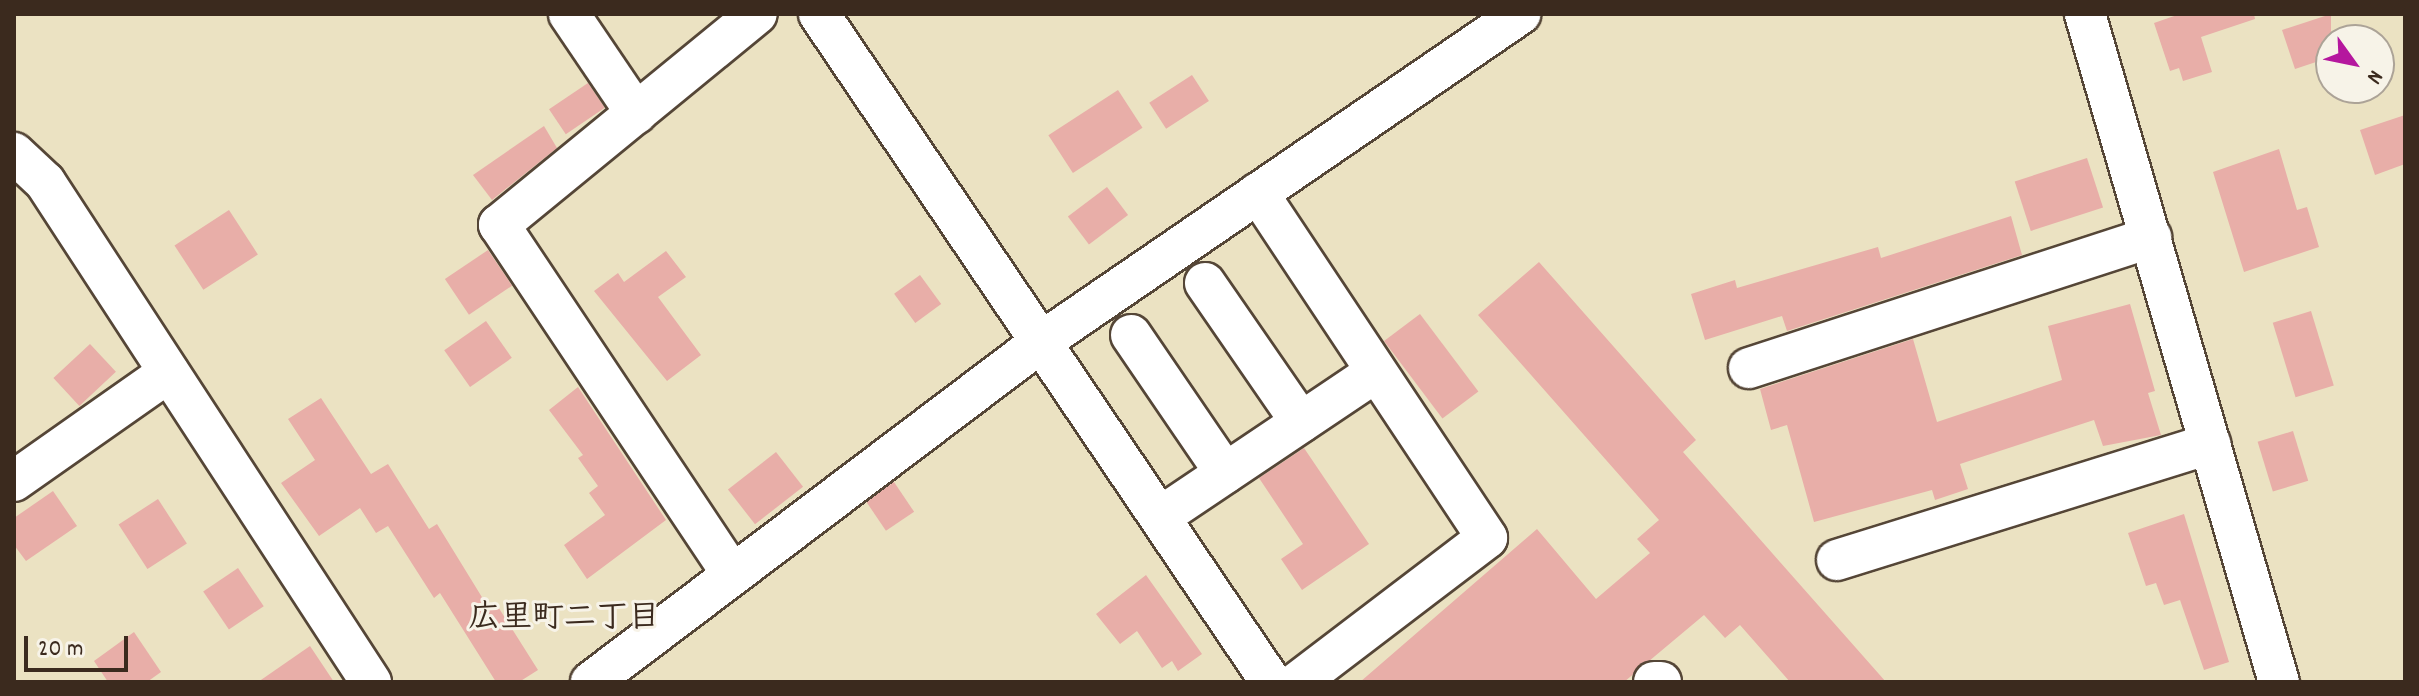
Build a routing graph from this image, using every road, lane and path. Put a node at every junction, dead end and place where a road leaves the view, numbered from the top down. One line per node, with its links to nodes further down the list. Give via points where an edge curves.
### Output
1 (569, 14): 6 (street)
2 (757, 14): 6 (street)
3 (819, 14): 12 (street)
4 (2085, 14): 9 (street)
5 (1517, 15): 8 (street)
6 (636, 113): 22 (street, via 499,225)
7 (14, 153): 14 (street, via 45,182)
8 (1258, 193): 12 (street); 15 (street)
9 (2151, 237): 13 (street); 17 (street)
10 (1205, 283): 16 (street)
11 (1131, 335): 18 (street)
12 (1041, 342): 20 (street); 22 (street)
13 (1749, 368)
14 (169, 372): 19 (street); 23 (street)
15 (1374, 373): 16 (street); 26 (street, via 1487,538)
16 (1301, 422): 18 (street)
17 (2210, 444): 21 (street); 29 (street)
18 (1225, 473): 20 (street)
19 (14, 481)
20 (1160, 517): 25 (street)
21 (1837, 560)
22 (732, 574): 24 (street)
23 (371, 682)
24 (591, 682)
25 (1271, 682)
26 (1298, 682)
27 (1654, 682): 28 (street)
28 (1661, 682)
29 (2279, 682)

